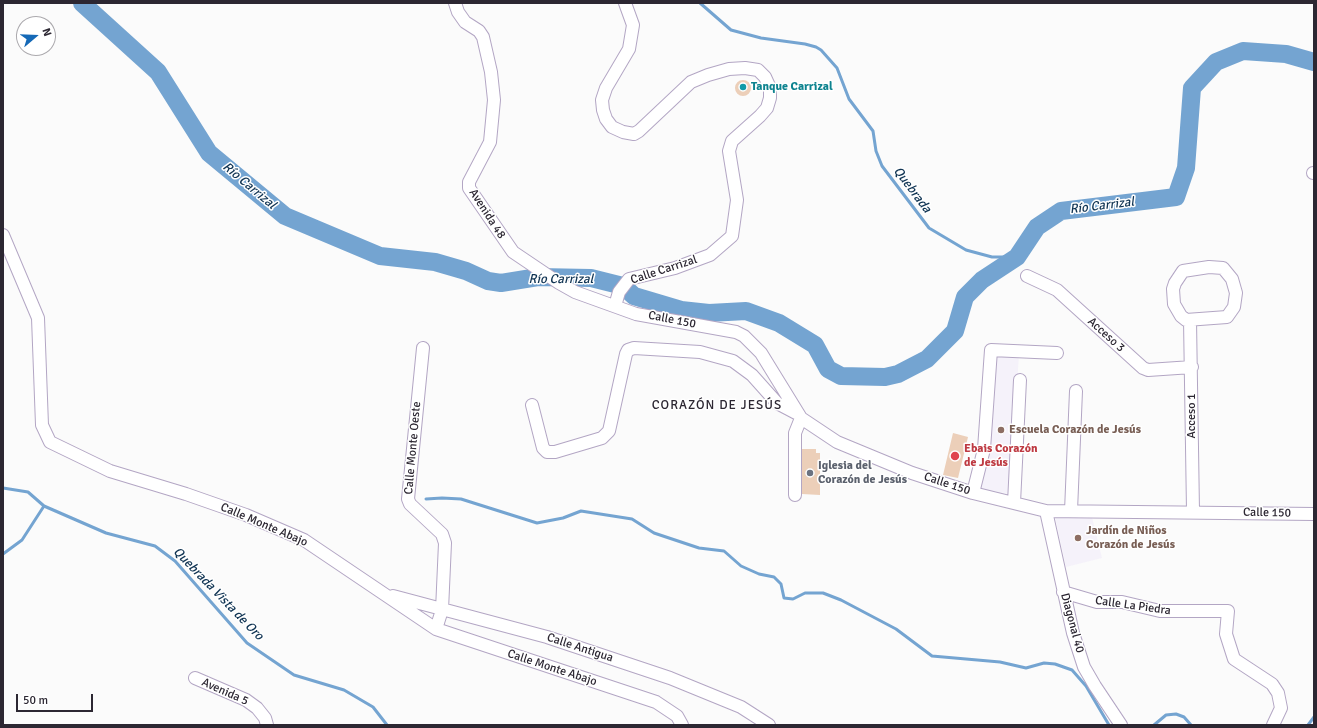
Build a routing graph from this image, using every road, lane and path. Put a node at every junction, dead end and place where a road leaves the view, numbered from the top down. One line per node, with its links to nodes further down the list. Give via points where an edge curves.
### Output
1 (455, 3): 5 (street, Avenida 48, via 465,22 479,31 483,37 494,100 490,142 469,182 469,188 513,252 575,292)
2 (625, 3): 5 (street, Calle Carrizal, via 633,25 629,49 606,88 602,100 603,110 612,127 634,134 691,82 729,69 758,70 770,88 770,98 767,108 732,141 729,151 737,200 732,236 710,254 675,268 629,279 619,292)
3 (3, 235): 22 (street, Calle Monte Abajo, via 38,318 42,425 50,442 110,471 246,515 304,540)
4 (1027, 276): 9 (street, Acceso 3, via 1057,290 1143,368 1148,370)
5 (615, 306): 13 (street, Calle 150, via 636,314 736,332 744,336 761,353)
6 (1190, 320): 6 (street, via 1227,317 1230,313 1236,300 1235,286 1223,268 1190,269 1178,276 1173,289 1174,304 1181,316); 9 (street, Acceso 1)
7 (423, 348): 23 (street, Calle Monte Oeste, via 408,499 410,504 442,534)
8 (1056, 353): 14 (street, via 991,350 984,450)
9 (1192, 367): 19 (street, Acceso 1)
10 (1020, 380): 16 (street)
11 (1076, 390): 18 (street)
12 (532, 405): 13 (street, via 543,448 547,452 602,438 609,431 626,354 634,348 700,352 733,361 752,375 777,403)
13 (799, 416): 14 (street, Calle 150, via 837,442 912,473); 15 (street, via 795,433)
14 (973, 493): 16 (street, Calle 150)
15 (796, 495)
16 (1014, 504): 17 (street, Calle 150)
17 (1046, 511): 18 (street, Calle 150); 21 (street, Diagonal 40)
18 (1071, 511): 19 (street, Calle 150)
19 (1193, 512): 20 (street, Calle 150)
20 (1314, 514)
21 (1063, 592): 29 (street, Diagonal 40, via 1084,667); 30 (street, Calle La Piedra, via 1097,602 1122,602 1160,611 1228,610 1226,634 1234,659 1272,684 1278,693 1281,708)
22 (383, 593): 23 (street, Calle Antigua); 24 (street, Calle Monte Abajo)
23 (442, 610): 24 (street, Calle Monte Oeste); 28 (street, Calle Antigua, via 547,637 670,678 741,707)
24 (436, 629): 27 (street, Calle Monte Abajo, via 656,702 677,716)
25 (195, 678): 26 (street, Avenida 5, via 246,700 257,708)
26 (267, 725)
27 (682, 725)
28 (769, 725)
29 (1121, 725)
30 (1273, 725)

